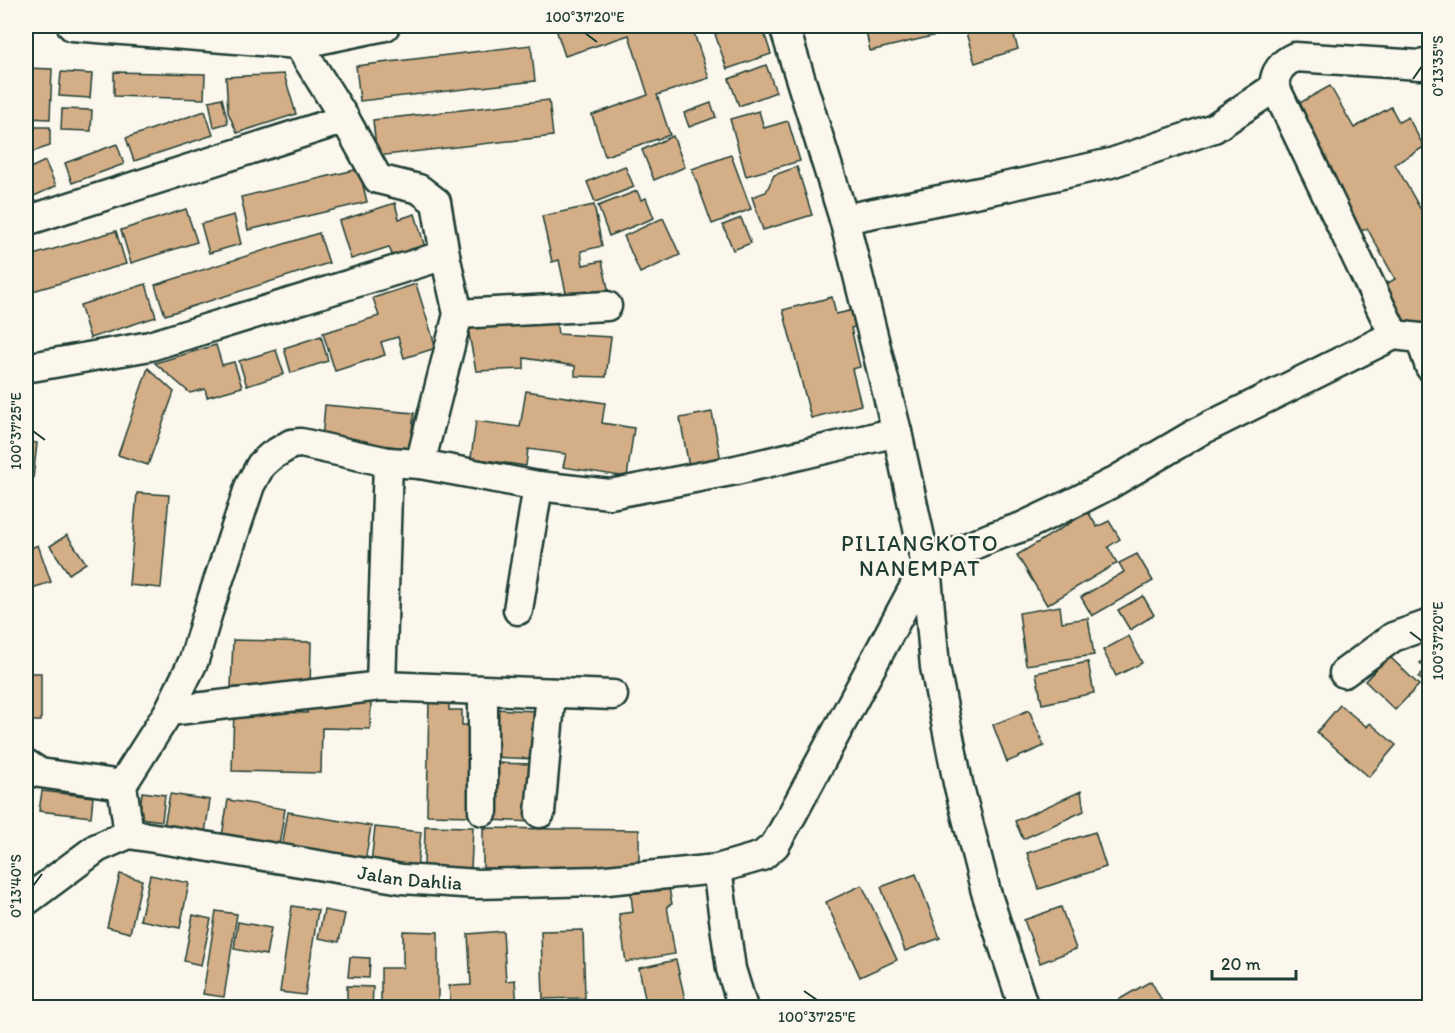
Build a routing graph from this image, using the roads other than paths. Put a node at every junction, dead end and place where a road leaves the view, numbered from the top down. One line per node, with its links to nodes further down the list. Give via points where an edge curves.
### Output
1 (72, 26): 4 (street)
2 (385, 26): 4 (street)
3 (784, 26): 8 (street)
4 (298, 34): 7 (street)
5 (1430, 63): 6 (street, via 1295,57 1282,66)
6 (1275, 87): 8 (street, via 1214,128 1111,163); 13 (street)
7 (345, 119): 9 (street); 10 (street, via 378,179 419,189 436,202)
8 (844, 219): 16 (street)
9 (26, 221)
10 (445, 255): 12 (street); 14 (street, via 150,346)
11 (607, 306): 12 (street)
12 (458, 314): 18 (street)
13 (1394, 335): 15 (street, via 1420,338); 20 (street, via 1198,432 1077,501)
14 (26, 366)
15 (1430, 367)
16 (897, 432): 19 (street, via 736,470 610,494); 20 (street)
17 (388, 462): 18 (street); 24 (street); 28 (street, via 301,443 280,449 261,465 250,485 194,660)
18 (420, 464): 19 (street)
19 (538, 486): 21 (street)
20 (926, 566): 34 (street, Jalan Dahlia, via 774,845 762,856); 37 (street, via 935,667 958,783 986,892)
21 (518, 610)
22 (1430, 624): 23 (street, via 1393,637)
23 (1344, 673)
24 (381, 686): 25 (street); 28 (street)
25 (483, 691): 26 (street); 31 (street)
26 (551, 693): 27 (street); 32 (street)
27 (613, 694)
28 (169, 711): 30 (street)
29 (26, 764): 30 (street, via 40,773)
30 (122, 785): 33 (street)
31 (483, 811)
32 (540, 813)
33 (129, 834): 34 (street, Jalan Dahlia, via 402,879 478,884 597,881); 35 (street, via 97,848)
34 (717, 869): 36 (street, via 731,969)
35 (26, 901)
36 (743, 1008)
37 (1024, 1008)

